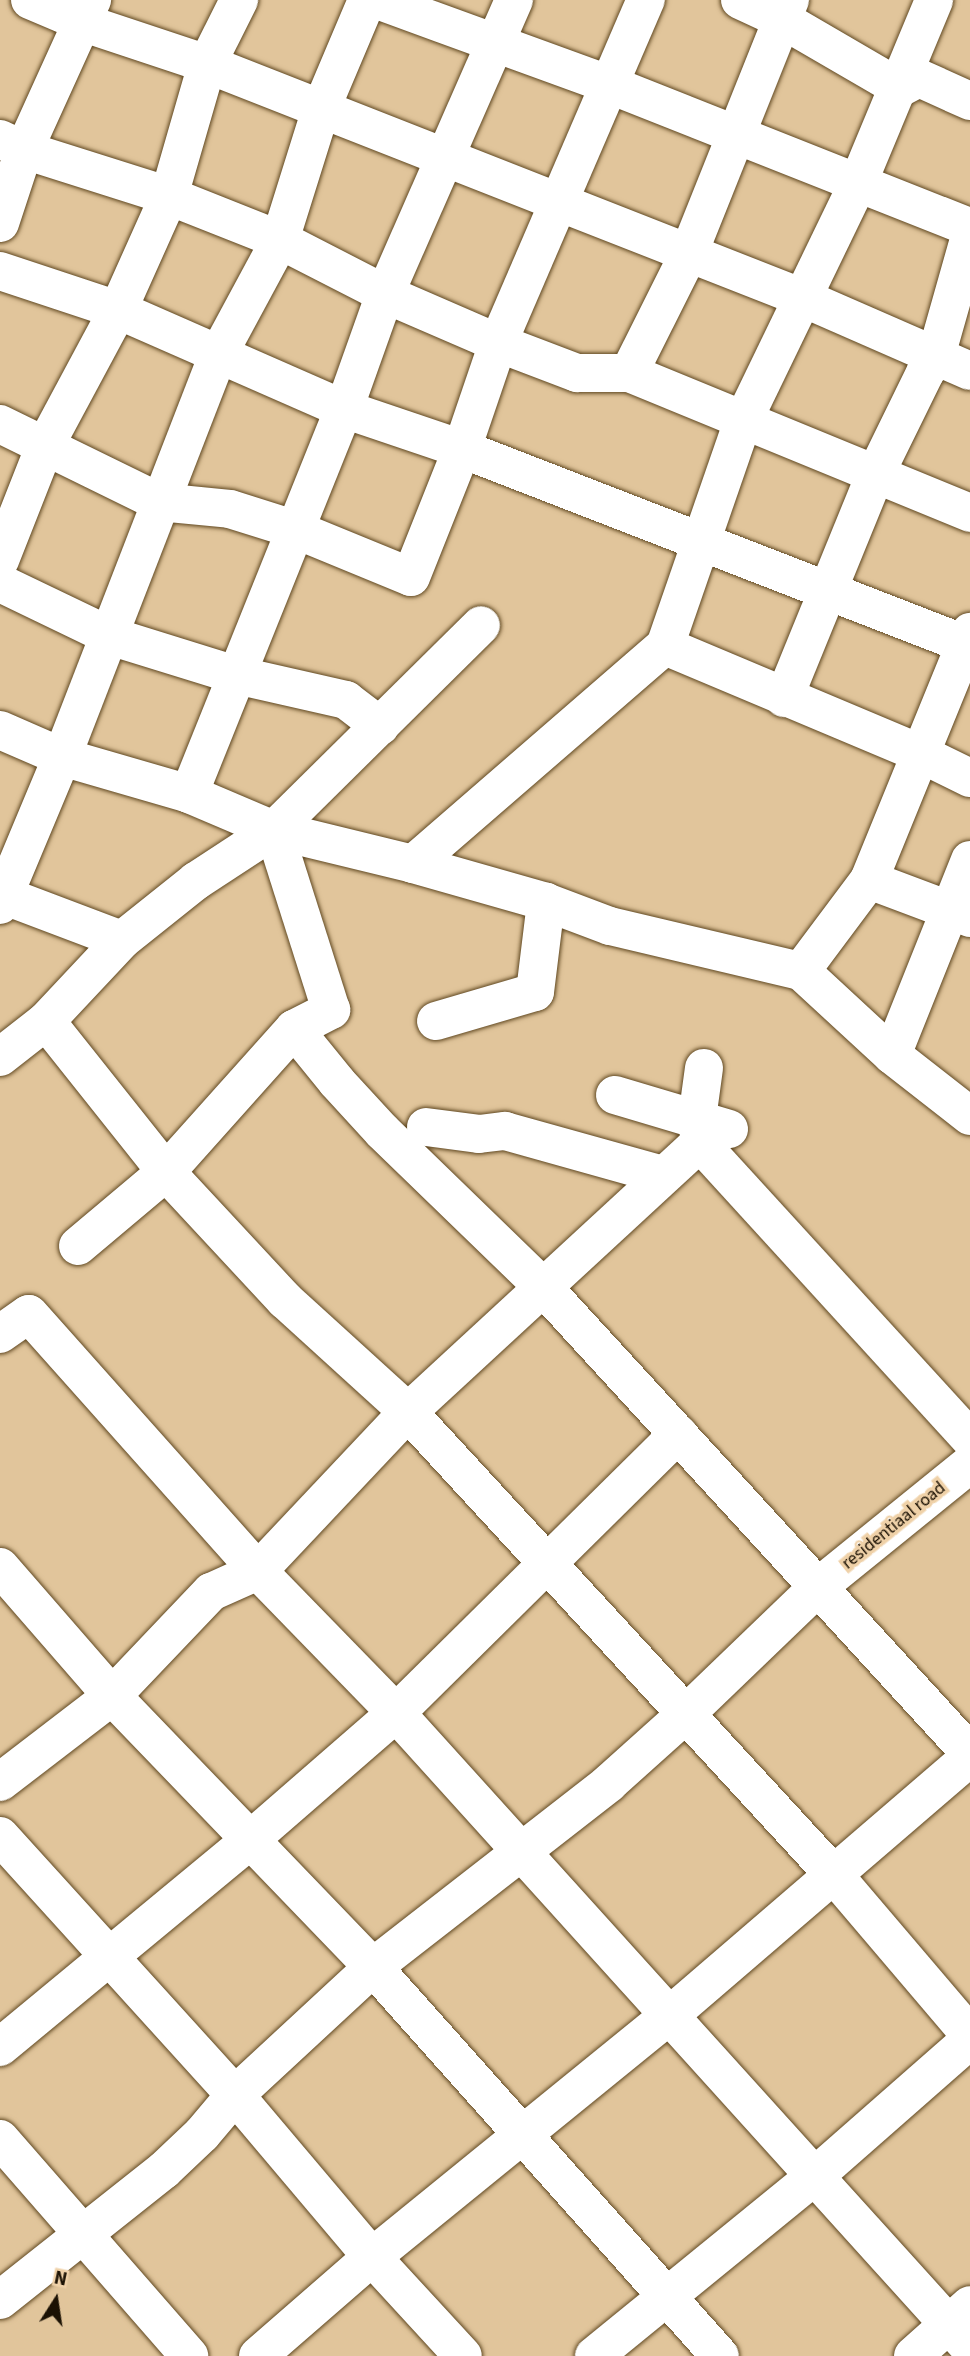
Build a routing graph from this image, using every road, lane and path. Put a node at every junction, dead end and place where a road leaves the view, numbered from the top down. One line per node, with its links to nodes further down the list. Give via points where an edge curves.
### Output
1 (30, 0): 10 (street)
2 (239, 0): 12 (street)
3 (367, 0): 16 (street)
4 (377, 0): 11 (street)
5 (514, 0): 11 (street)
6 (646, 0): 13 (street)
7 (740, 0): 9 (street)
8 (934, 0): 14 (street)
9 (787, 10): 14 (street); 17 (street)
10 (88, 12): 12 (street); 18 (street)
11 (495, 45): 13 (street); 19 (street)
12 (207, 64): 16 (street); 21 (street)
13 (608, 84): 17 (street); 22 (street)
14 (900, 88): 15 (street, via 919,78); 20 (street)
15 (970, 101)
16 (321, 109): 19 (street); 26 (street)
17 (738, 137): 20 (street); 27 (street)
18 (12, 145): 21 (street); 23 (street)
19 (445, 158): 22 (street); 29 (street)
20 (858, 183): 24 (street); 30 (street)
21 (169, 196): 26 (street); 31 (street)
22 (557, 202): 27 (street); 32 (street)
23 (0, 223)
24 (970, 227)
25 (970, 236): 34 (street)
26 (280, 240): 29 (street); 33 (street)
27 (688, 255): 30 (street); 35 (street)
28 (0, 271): 31 (street)
29 (385, 294): 32 (street); 36 (street)
30 (803, 298): 34 (street); 37 (street)
31 (118, 310): 33 (street); 39 (street)
32 (498, 344): 35 (street, via 577,373); 40 (street)
33 (218, 355): 36 (street); 42 (street)
34 (953, 363): 41 (street)
35 (629, 373): 37 (street)
36 (344, 408): 40 (street); 44 (street)
37 (743, 421): 41 (street); 45 (street)
38 (0, 424): 39 (street)
39 (45, 446): 42 (street); 46 (street)
40 (462, 449): 44 (street, via 411,577); 45 (street)
41 (875, 475): 43 (street); 48 (street)
42 (159, 502): 44 (street, via 230,509); 50 (street)
43 (970, 513)
44 (294, 530): 53 (street)
45 (701, 542): 48 (street); 52 (street)
46 (0, 560)
47 (0, 583): 50 (street)
48 (828, 592): 51 (street); 54 (street)
49 (481, 625): 55 (street)
50 (110, 636): 53 (street); 58 (street)
51 (969, 640): 57 (street)
52 (665, 646): 54 (street); 63 (street)
53 (236, 675): 55 (street, via 346,700); 60 (street)
54 (784, 698): 57 (street)
55 (380, 726): 61 (street)
56 (0, 730): 58 (street)
57 (919, 753): 59 (street); 64 (street)
58 (62, 757): 60 (street); 65 (street)
59 (970, 778)
60 (189, 794): 61 (street)
61 (274, 830): 63 (street); 68 (street, via 196,881); 72 (street, via 331,1010)
62 (970, 860): 67 (street)
63 (413, 864): 66 (street)
64 (869, 880): 67 (street); 69 (street)
65 (1, 898): 68 (street)
66 (546, 902): 69 (street, via 610,926); 71 (street, via 536,992)
67 (960, 914): 74 (street)
68 (122, 940): 70 (street)
69 (802, 971): 74 (street)
70 (46, 1021): 73 (street); 80 (street)
71 (436, 1021)
72 (295, 1029): 80 (street); 83 (street, via 382,1131)
73 (1, 1053)
74 (892, 1055): 77 (street)
75 (704, 1068): 79 (street)
76 (615, 1095): 79 (street)
77 (970, 1115)
78 (426, 1127): 81 (street, via 479,1134 505,1131)
79 (708, 1130): 81 (street); 87 (street)
80 (166, 1172): 82 (street); 85 (street, via 285,1300)
81 (663, 1175): 83 (street)
82 (78, 1246)
83 (543, 1287): 85 (street); 86 (street)
84 (0, 1334): 91 (street, via 29,1314)
85 (408, 1412): 89 (street); 91 (street)
86 (678, 1434): 89 (street); 92 (street)
87 (970, 1439)
88 (970, 1464): 92 (street, residentiaal road)
89 (548, 1563): 94 (street); 95 (street)
90 (0, 1567): 93 (street)
91 (258, 1571): 93 (street, via 211,1592); 94 (street)
92 (818, 1587): 95 (street, residentiaal road); 96 (street)
93 (112, 1696): 97 (street); 99 (street)
94 (396, 1713): 99 (street); 100 (street)
95 (687, 1713): 100 (street, residentiaal road); 101 (street)
96 (970, 1755): 101 (street)
97 (0, 1782)
98 (0, 1836): 102 (street)
99 (251, 1839): 102 (street); 103 (street)
100 (521, 1853): 103 (street, residentiaal road); 104 (street)
101 (834, 1875): 104 (street); 105 (street)
102 (109, 1954): 106 (street); 107 (street)
103 (373, 1967): 107 (street, residentiaal road); 108 (street)
104 (669, 2015): 108 (street); 110 (street)
105 (970, 2037): 110 (street)
106 (0, 2047)
107 (236, 2095): 111 (street, residentiaal road, via 164,2170); 112 (street)
108 (522, 2136): 112 (street); 113 (street)
109 (0, 2139): 111 (street)
110 (815, 2176): 113 (street); 115 (street)
111 (81, 2233): 114 (street, residentiaal road); 116 (street)
112 (372, 2257): 117 (street); 118 (street)
113 (667, 2296): 119 (street); 120 (street)
114 (0, 2300)
115 (963, 2326): 121 (street)
116 (189, 2356)
117 (258, 2356)
118 (463, 2356)
119 (594, 2356)
120 (720, 2356)
121 (913, 2356)

